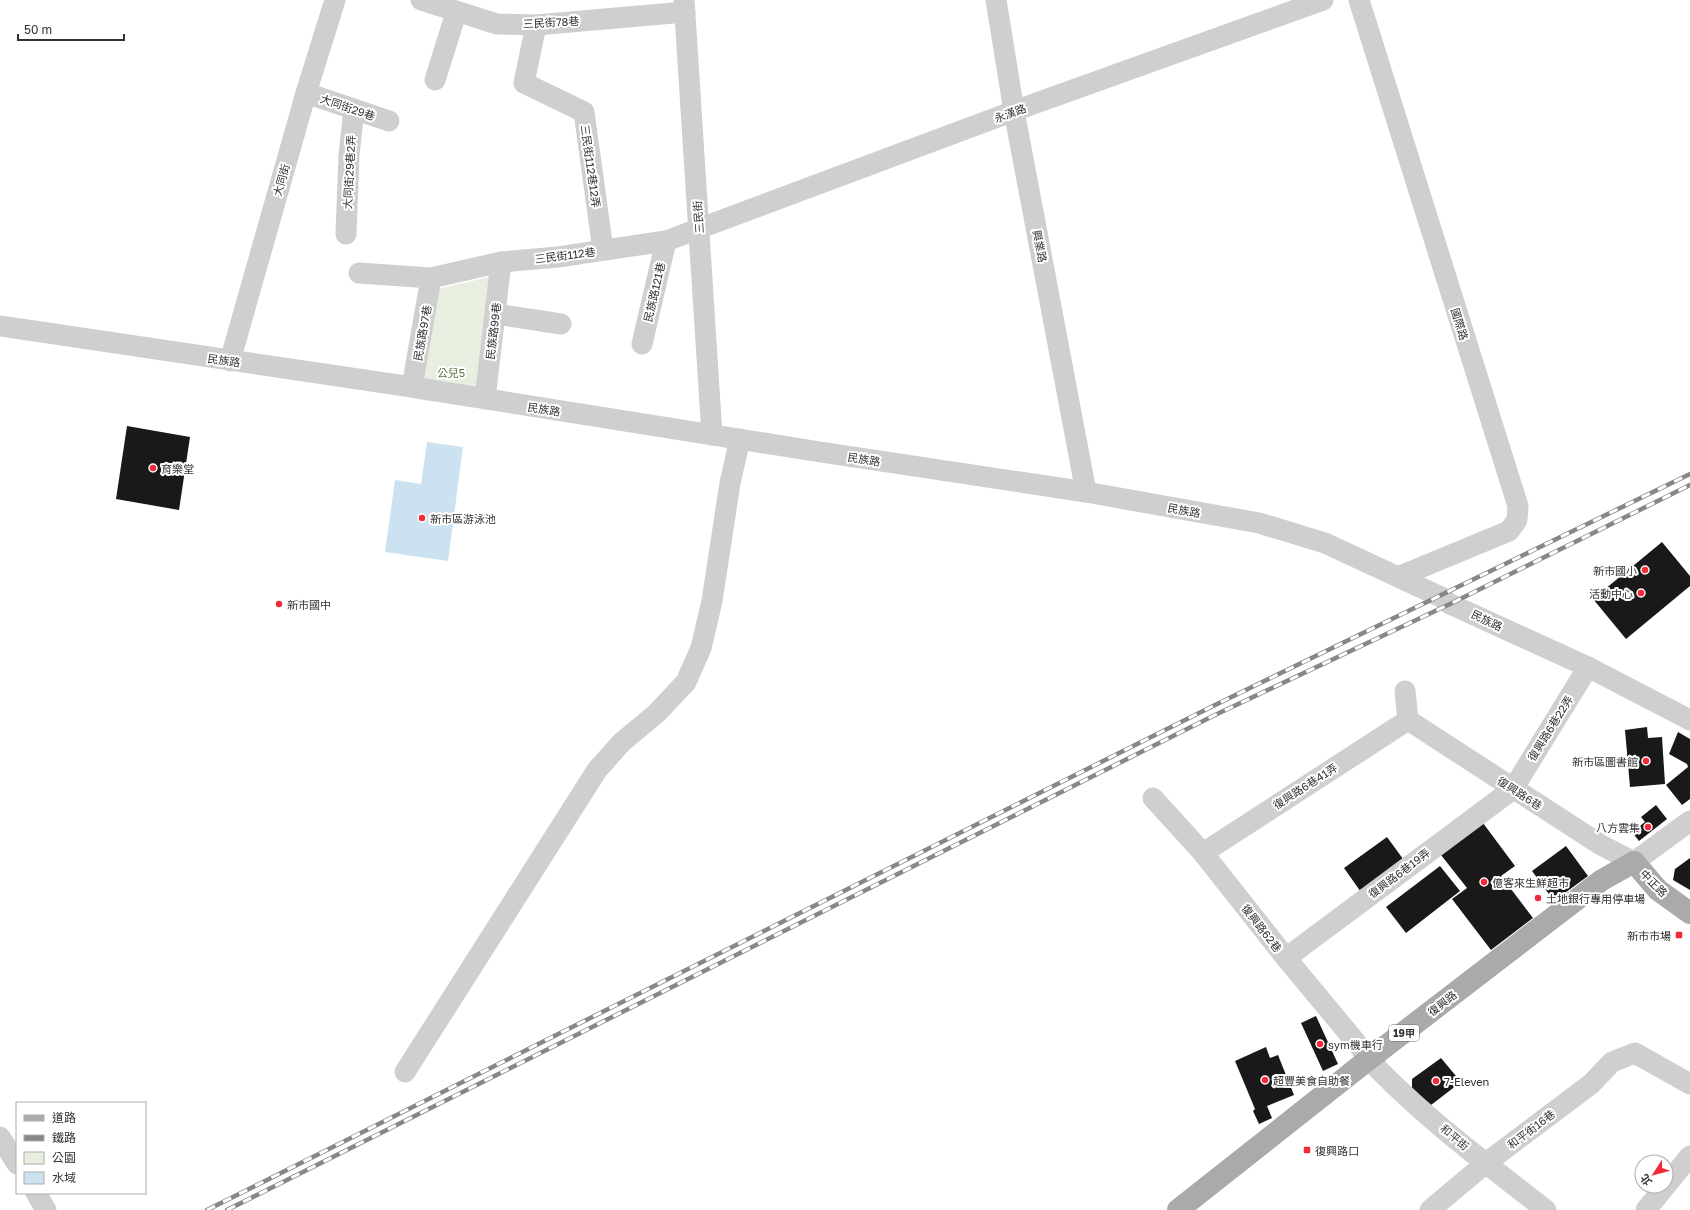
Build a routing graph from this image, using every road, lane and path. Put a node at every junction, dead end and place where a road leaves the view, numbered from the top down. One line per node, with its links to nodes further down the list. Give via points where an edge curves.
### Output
1 (335, 0): 10 (street, 大同街)
2 (421, 0): 7 (street, 三民街78巷)
3 (996, 0): 12 (street, 興業路)
4 (1323, 0): 12 (street, 永漢路)
5 (1359, 0): 31 (street, 國際路, via 1518,514 1514,526 1498,537)
6 (684, 6): 8 (street, 三民街78巷); 14 (street, 三民街)
7 (456, 13): 8 (street, 三民街78巷, via 497,24); 9 (street)
8 (536, 25): 17 (street, 三民街112巷12弄, via 524,84 584,112)
9 (435, 80)
10 (306, 93): 11 (street, 大同街29巷); 25 (street, 大同街)
11 (354, 110): 13 (street, 大同街29巷); 15 (street, 大同街29巷2弄, via 349,154)
12 (1014, 111): 14 (street, 永漢路); 30 (street, 興業路)
13 (389, 121)
14 (698, 229): 16 (street, 三民街112巷); 28 (street, 三民街)
15 (346, 234)
16 (666, 241): 17 (street, 三民街112巷); 24 (street, 民族路121巷)
17 (603, 250): 18 (street, 三民街112巷)
18 (501, 262): 20 (street, 三民街112巷); 21 (street, 民族路99巷)
19 (359, 273): 20 (street, 三民街112巷)
20 (431, 278): 26 (street, 民族路97巷)
21 (496, 314): 22 (street); 27 (street, 民族路99巷)
22 (561, 324)
23 (0, 326): 25 (street, 民族路)
24 (642, 344)
25 (230, 361): 26 (street, 民族路)
26 (412, 387): 27 (street, 民族路)
27 (485, 399): 28 (street, 民族路)
28 (712, 435): 29 (street, 民族路)
29 (740, 439): 30 (street, 民族路); 45 (street, via 730,483 712,601 701,648 686,682 657,713 622,742 598,770)
30 (1086, 492): 31 (street, 民族路, via 1260,523 1325,543)
31 (1398, 577): 32 (street, 民族路, via 1441,597 1450,604)
32 (1588, 667): 35 (street, 民族路); 36 (street, 復興路6巷22弄)
33 (1405, 691): 34 (street)
34 (1408, 720): 36 (street, 復興路6巷); 39 (street, 復興路6巷41弄)
35 (1690, 720)
36 (1513, 789): 40 (street, 復興路6巷, via 1601,845); 43 (street, 復興路6巷19弄)
37 (1153, 798): 39 (street, 復興路62巷)
38 (1690, 821): 40 (street, 復興路)
39 (1203, 853): 43 (street, 復興路62巷)
40 (1634, 862): 41 (main road, 中正路, via 1665,878); 42 (main road, 中正路, via 1658,890); 44 (main road, 復興路 / 19甲, via 1602,880)
41 (1690, 896)
42 (1690, 913)
43 (1286, 958): 44 (street, 復興路62巷)
44 (1374, 1065): 50 (street, 和平街, via 1394,1086); 53 (main road, 復興路 / 19甲); 54 (main road, 復興路 / 19甲)
45 (405, 1072)
46 (1690, 1084): 50 (street, 和平街16巷, via 1635,1053 1612,1062 1591,1084)
47 (0, 1137): 49 (street)
48 (1690, 1156): 57 (street)
49 (16, 1162)
50 (1486, 1163): 55 (street, 和平街16巷); 56 (street, 和平街)
51 (37, 1194): 52 (street)
52 (46, 1210)
53 (1178, 1210)
54 (1202, 1210)
55 (1430, 1210)
56 (1546, 1210)
57 (1646, 1210)

